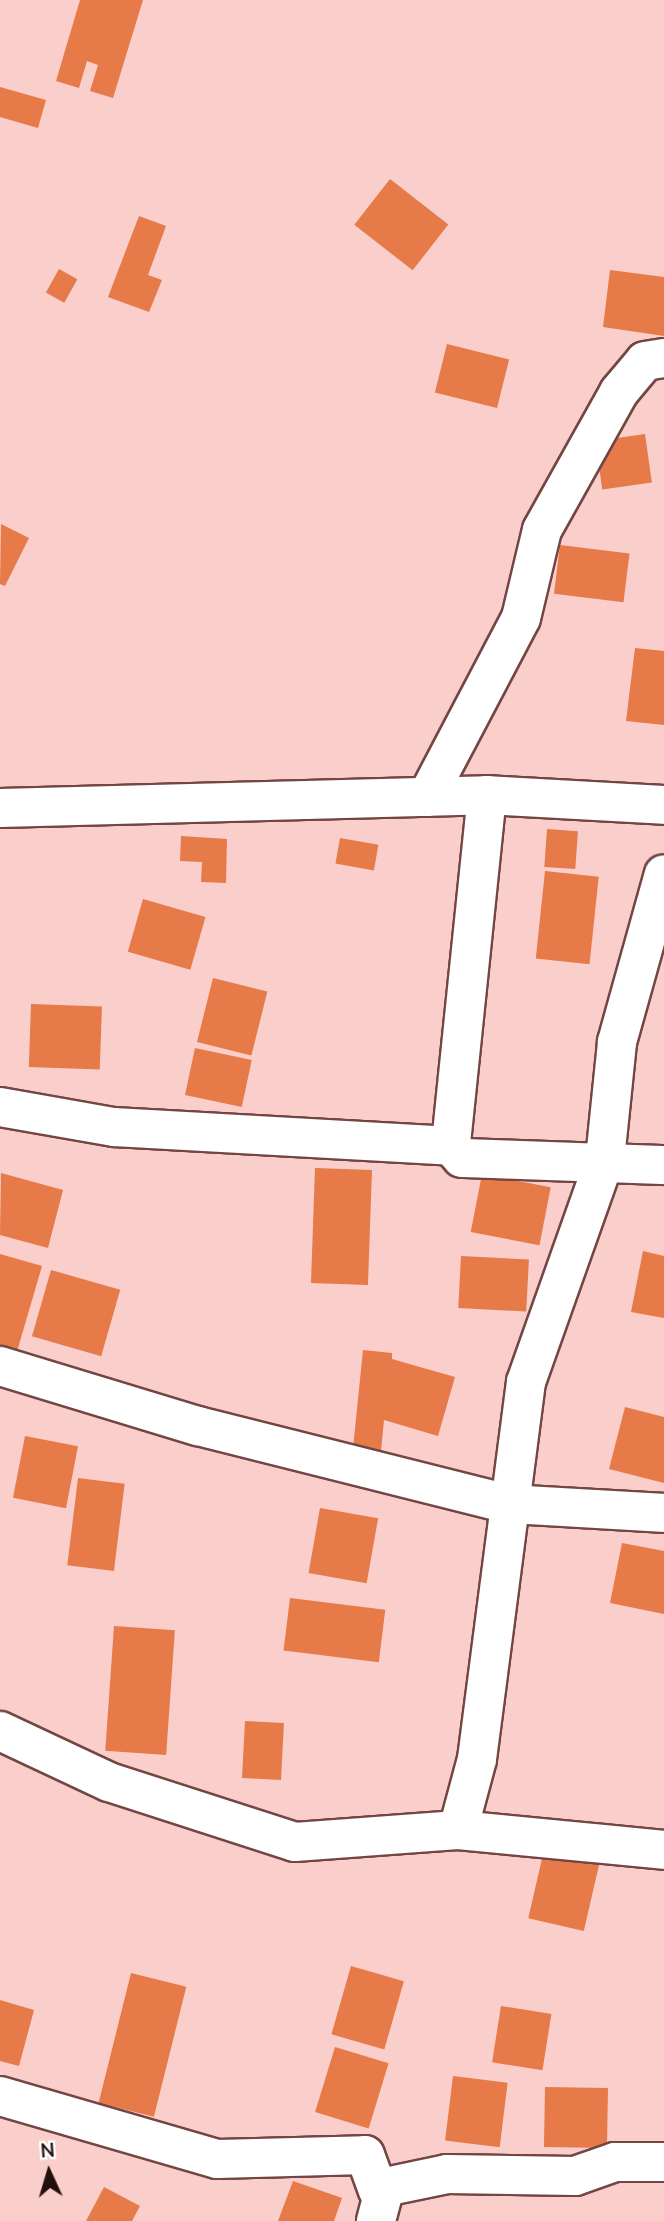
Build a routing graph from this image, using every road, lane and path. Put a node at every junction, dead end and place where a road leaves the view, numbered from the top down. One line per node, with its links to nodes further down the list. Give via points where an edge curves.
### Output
1 (664, 358): 3 (street, via 645,360 619,392 542,530 521,618)
2 (487, 795): 3 (street); 4 (street); 8 (street)
3 (427, 797): 5 (street)
4 (664, 805)
5 (0, 808)
6 (664, 874): 9 (street, via 617,1042)
7 (0, 1107): 8 (street, via 114,1127)
8 (451, 1146): 9 (street, via 462,1158)
9 (605, 1159): 10 (street); 12 (street, via 526,1382)
10 (664, 1165)
11 (0, 1366): 12 (street, via 198,1426)
12 (509, 1504): 13 (street); 15 (street, via 477,1759)
13 (664, 1513)
14 (0, 1731): 15 (street, via 109,1782 295,1842)
15 (458, 1830): 16 (street)
16 (664, 1850)
17 (0, 2096): 19 (street, via 217,2159 365,2155)
18 (664, 2162): 19 (street, via 615,2162 575,2175 447,2174)
19 (381, 2204)

